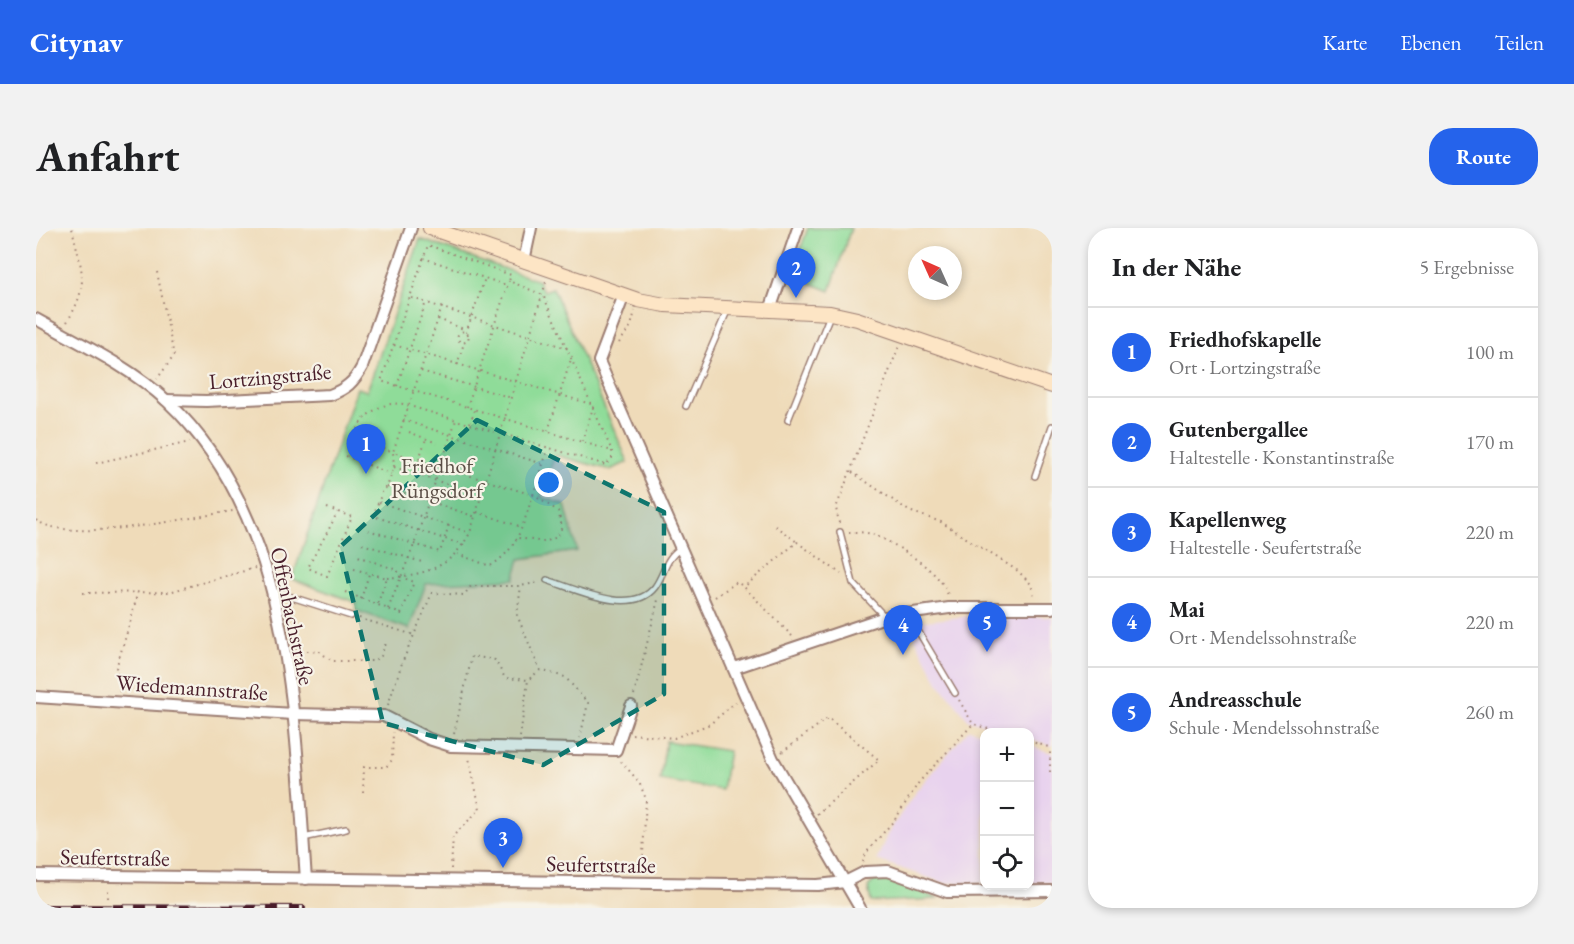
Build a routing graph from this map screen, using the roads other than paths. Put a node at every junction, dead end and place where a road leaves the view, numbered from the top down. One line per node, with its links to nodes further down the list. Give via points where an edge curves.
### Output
1 (411, 228): 12 (street, Lortzingstraße, via 362,367 356,380 344,390 330,395)
2 (430, 228): 5 (main road)
3 (531, 228): 5 (street)
4 (798, 228): 8 (street)
5 (524, 261): 6 (main road)
6 (631, 298): 7 (main road, via 665,305); 18 (street, via 599,361)
7 (728, 307): 8 (main road); 13 (lane)
8 (770, 310): 9 (main road)
9 (830, 313): 11 (main road); 14 (lane)
10 (36, 319): 12 (street, Offenbachstraße, via 120,365)
11 (1052, 386)
12 (166, 400): 20 (street, Offenbachstraße, via 227,474 267,565)
13 (686, 405)
14 (788, 420)
15 (1052, 426): 16 (lane)
16 (1035, 476)
17 (840, 532): 24 (lane, via 853,582)
18 (680, 549): 19 (lane, via 669,555 654,588 639,599 618,602); 25 (street)
19 (547, 580)
20 (273, 591): 23 (lane); 29 (street, Offenbachstraße)
21 (1052, 608): 22 (street, via 949,608)
22 (908, 614): 24 (street); 26 (lane)
23 (351, 616)
24 (885, 617): 25 (street)
25 (734, 668): 34 (street, via 773,759)
26 (955, 693)
27 (36, 698): 29 (street, Wiedemannstraße)
28 (631, 706): 29 (street, Wiedemannstraße, via 616,750 467,748 429,739 389,718)
29 (293, 714): 31 (street, Offenbachstraße)
30 (346, 828): 31 (lane)
31 (303, 838): 33 (street, Offenbachstraße)
32 (36, 875): 33 (street, Seufertstraße)
33 (306, 879): 34 (street, Seufertstraße, via 818,885)
34 (845, 882): 35 (street, Seufertstraße, via 865,872 888,871 947,892); 36 (street)
35 (1052, 891)
36 (860, 908)

